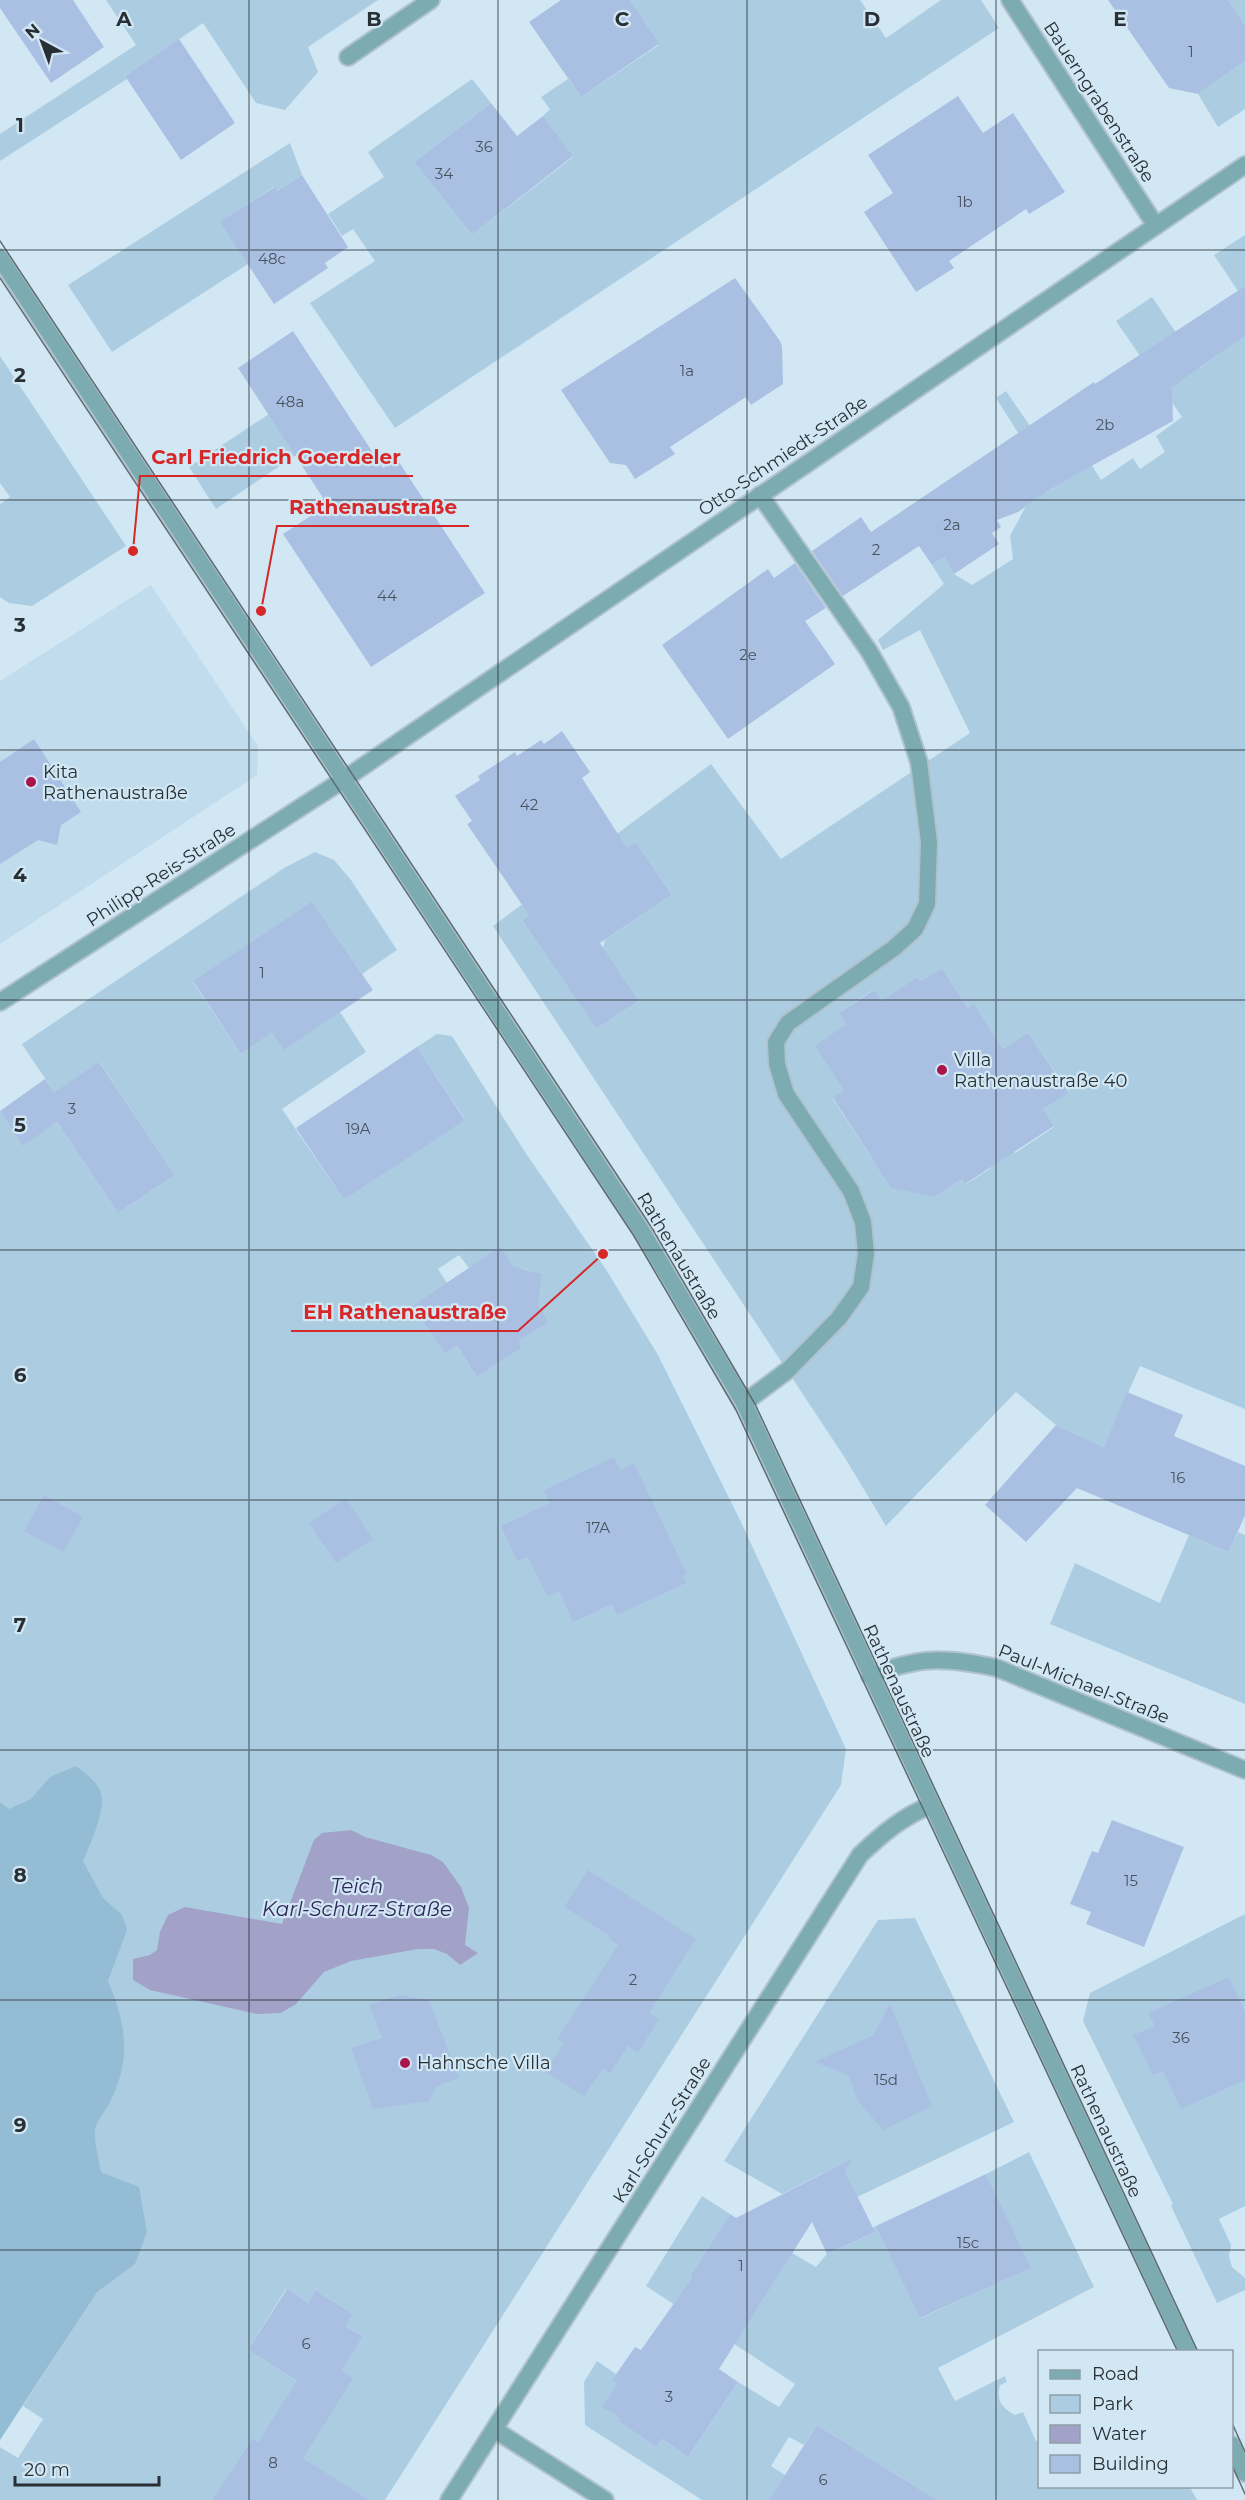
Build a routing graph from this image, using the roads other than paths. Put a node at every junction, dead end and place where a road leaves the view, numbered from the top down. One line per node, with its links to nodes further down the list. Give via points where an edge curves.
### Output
1 (431, 0): 3 (street)
2 (1010, 0): 5 (street, Bauerngrabenstraße)
3 (348, 57)
4 (1245, 165): 5 (street, Otto-Schmiedt-Straße)
5 (1156, 226): 7 (street, Otto-Schmiedt-Straße)
6 (0, 258): 8 (street, Rathenaustraße)
7 (760, 495): 8 (street, Otto-Schmiedt-Straße); 10 (street, via 869,651 901,707 919,762 929,842 927,904 915,929 788,1023 776,1042 777,1064 786,1094 851,1191 863,1222 866,1254 861,1287 838,1318 788,1370)
8 (343, 780): 9 (street, Philipp-Reis-Straße); 10 (street, Rathenaustraße, via 641,1230)
9 (0, 1002)
10 (744, 1403): 11 (street, Rathenaustraße)
11 (870, 1676): 12 (street, Paul-Michael-Straße, via 925,1659 961,1660 997,1668); 13 (street, Rathenaustraße)
12 (1245, 1770)
13 (931, 1805): 14 (street, Rathenaustraße); 15 (street, Karl-Schurz-Straße, via 902,1818 860,1855)
14 (1187, 2350)
15 (495, 2430): 18 (street, Karl-Schurz-Straße); 19 (street)
16 (1233, 2447): 17 (street)
17 (1245, 2474)
18 (449, 2500)
19 (605, 2500)

